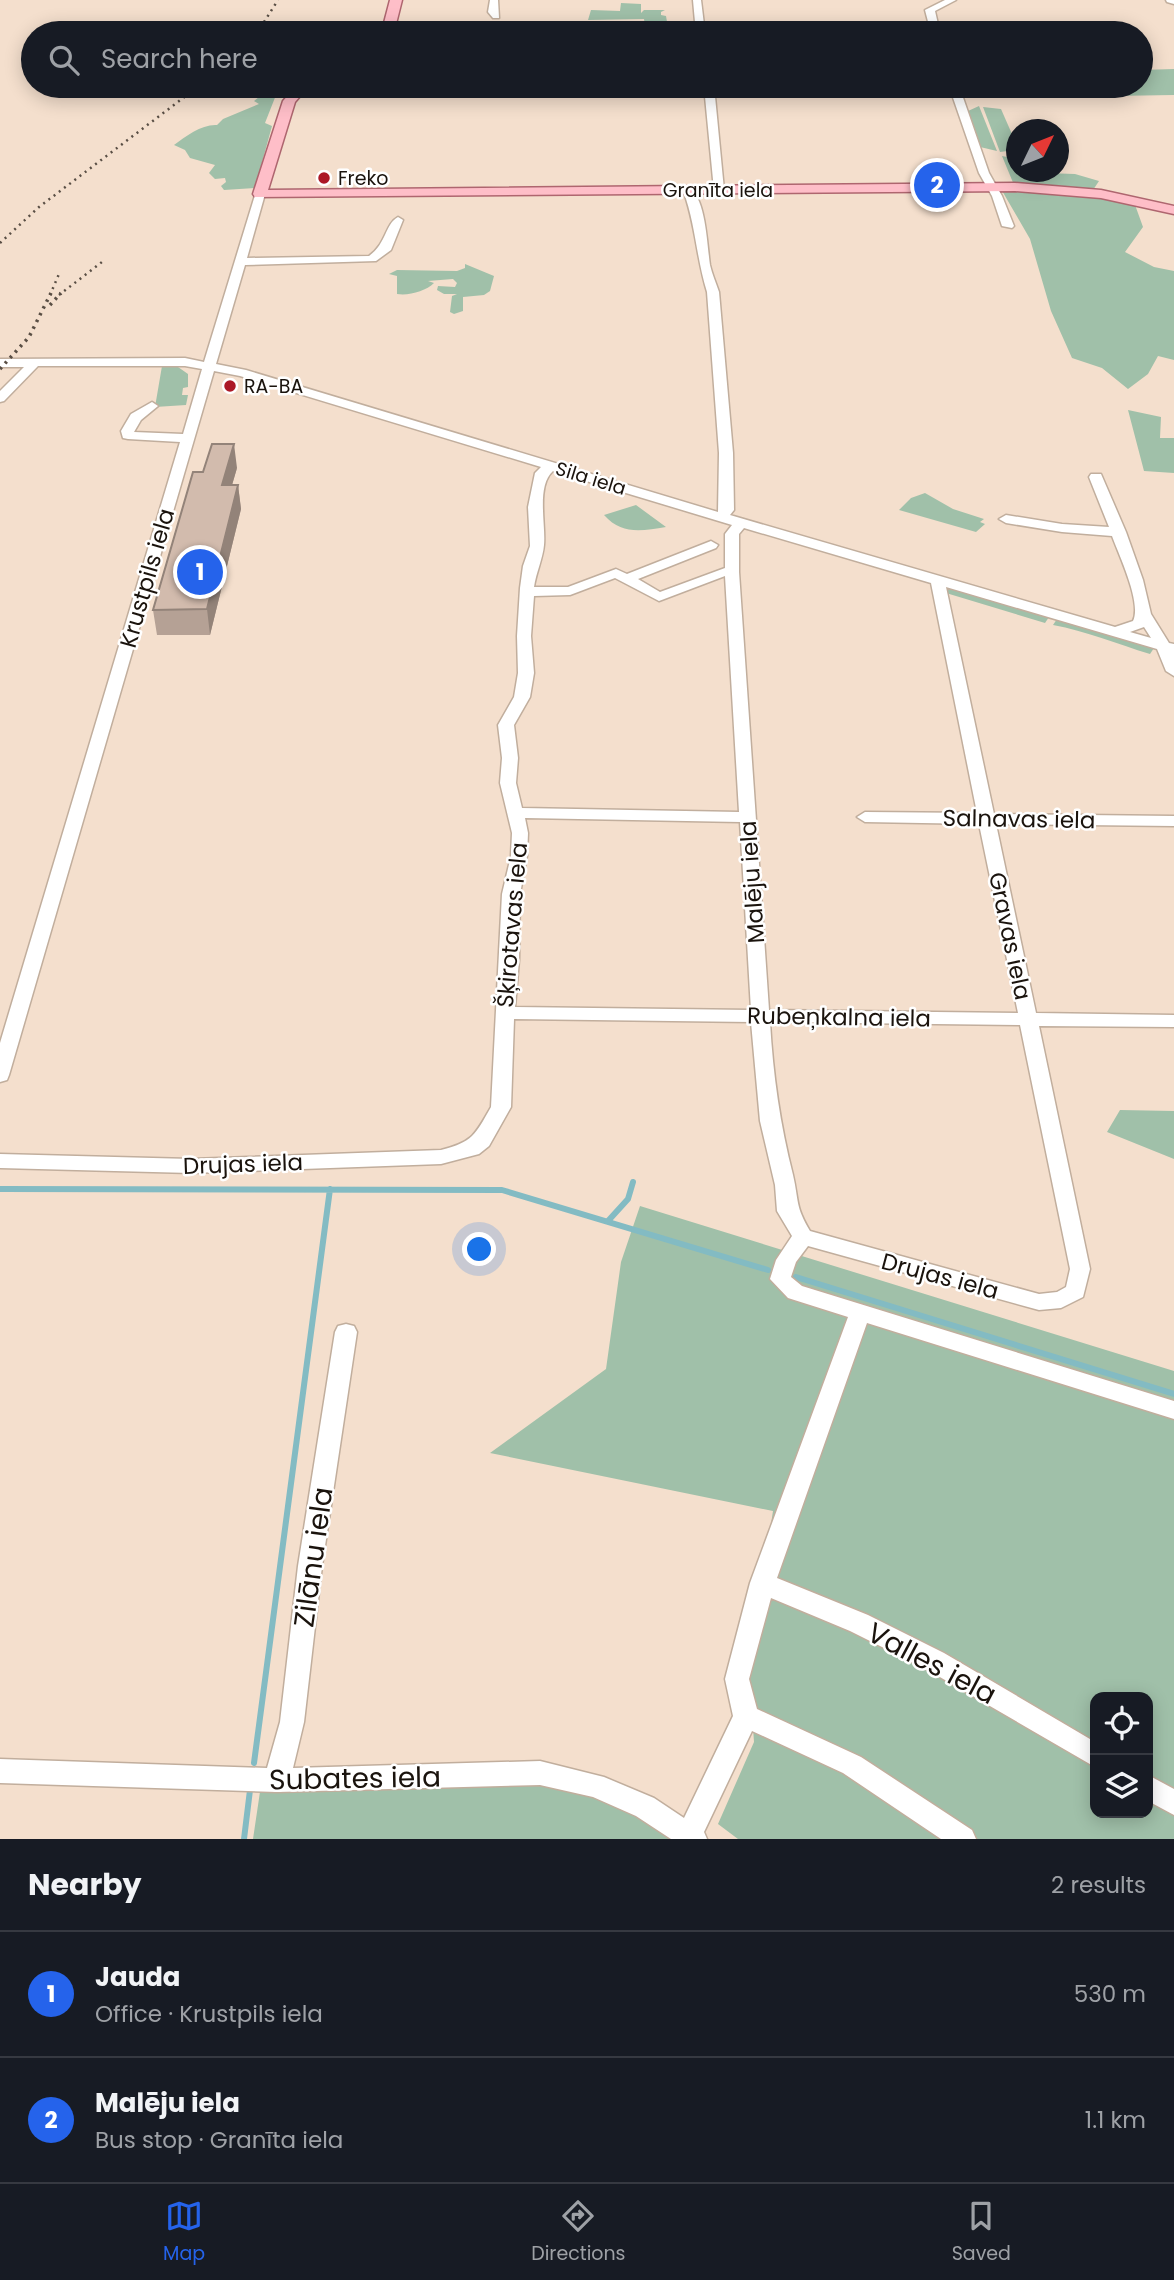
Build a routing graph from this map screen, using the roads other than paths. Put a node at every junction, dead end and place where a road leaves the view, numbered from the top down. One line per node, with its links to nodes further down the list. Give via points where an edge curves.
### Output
1 (396, 0): 6 (main road)
2 (494, 0): 5 (street)
3 (697, 0): 7 (street)
4 (952, 0): 8 (street, via 930,10)
5 (496, 16)
6 (391, 21)
7 (700, 21)
8 (932, 21)
9 (292, 98): 15 (main road, Krustpils iela)
10 (710, 98): 14 (street)
11 (958, 98): 12 (street)
12 (990, 187): 14 (main road, Granīta iela); 16 (main road, Granīta iela, via 1077,191); 18 (street)
13 (688, 190): 14 (main road, Granīta iela); 15 (main road, Granīta iela); 28 (street, via 699,219 719,344 727,510)
14 (719, 190)
15 (260, 194): 19 (street, Krustpils iela)
16 (1174, 210)
17 (398, 220): 19 (street, via 385,250 372,259)
18 (1007, 226)
19 (239, 262): 22 (street, Krustpils iela)
20 (36, 362): 21 (street, Sila iela); 22 (street, Sila iela); 23 (street)
21 (0, 363)
22 (210, 366): 25 (street, Krustpils iela); 26 (street, Sila iela)
23 (0, 398)
24 (152, 406): 25 (street, via 136,417 128,435)
25 (187, 438): 50 (street, Krustpils iela)
26 (551, 465): 28 (street, Sila iela); 36 (street, Šķirotavas iela, via 542,473 535,507 537,546)
27 (1096, 477): 31 (street)
28 (721, 517): 30 (street, Sila iela)
29 (1006, 519): 31 (street)
30 (741, 523): 33 (street, Malēju iela, via 732,534); 35 (street, Sila iela)
31 (1119, 532): 37 (street)
32 (711, 545): 34 (street)
33 (732, 572): 34 (street, via 721,572 659,597); 42 (street, Malēju iela)
34 (629, 578): 36 (street, via 616,573 570,591)
35 (939, 580): 38 (street, Sila iela); 44 (street, Gravas iela)
36 (527, 592): 41 (street, Šķirotavas iela, via 526,673 522,697 506,725 508,783)
37 (1144, 614): 38 (street, via 1139,624); 39 (street)
38 (1114, 632): 39 (street, Sila iela)
39 (1169, 648): 40 (street)
40 (1174, 671)
41 (516, 813): 42 (street); 46 (street, Šķirotavas iela, via 519,856 510,894)
42 (748, 817): 47 (street, Malēju iela)
43 (865, 817): 44 (street, Salnavas iela)
44 (985, 818): 45 (street, Salnavas iela); 48 (street, Gravas iela)
45 (1174, 821)
46 (505, 1013): 47 (street, Rubeņkalna iela); 51 (street, Šķirotavas iela, via 501,1107)
47 (762, 1016): 48 (street, Rubeņkalna iela); 53 (street, Malēju iela, via 770,1121 787,1211)
48 (1028, 1019): 49 (street, Rubeņkalna iela); 54 (street, Gravas iela, via 1080,1269)
49 (1174, 1021)
50 (0, 1075)
51 (482, 1140): 52 (street, Drujas iela, via 472,1149 441,1157 191,1166)
52 (0, 1161)
53 (803, 1237): 54 (street, Drujas iela, via 1039,1302 1061,1300); 55 (street, via 780,1279 796,1292)
54 (1076, 1291)
55 (860, 1311): 57 (street); 58 (street)
56 (346, 1332): 62 (street, Zilānu iela, via 310,1566 292,1722)
57 (1174, 1410)
58 (762, 1583): 59 (street, via 737,1679); 60 (street, Valles iela, via 935,1661)
59 (746, 1716): 65 (street); 66 (street, via 852,1765)
60 (1090, 1752)
61 (0, 1771): 62 (street, Subates iela)
62 (277, 1780): 65 (street, Subates iela, via 540,1773 595,1785 645,1807)
63 (1153, 1790): 64 (street)
64 (1174, 1803)
65 (692, 1837)
66 (962, 1839)

